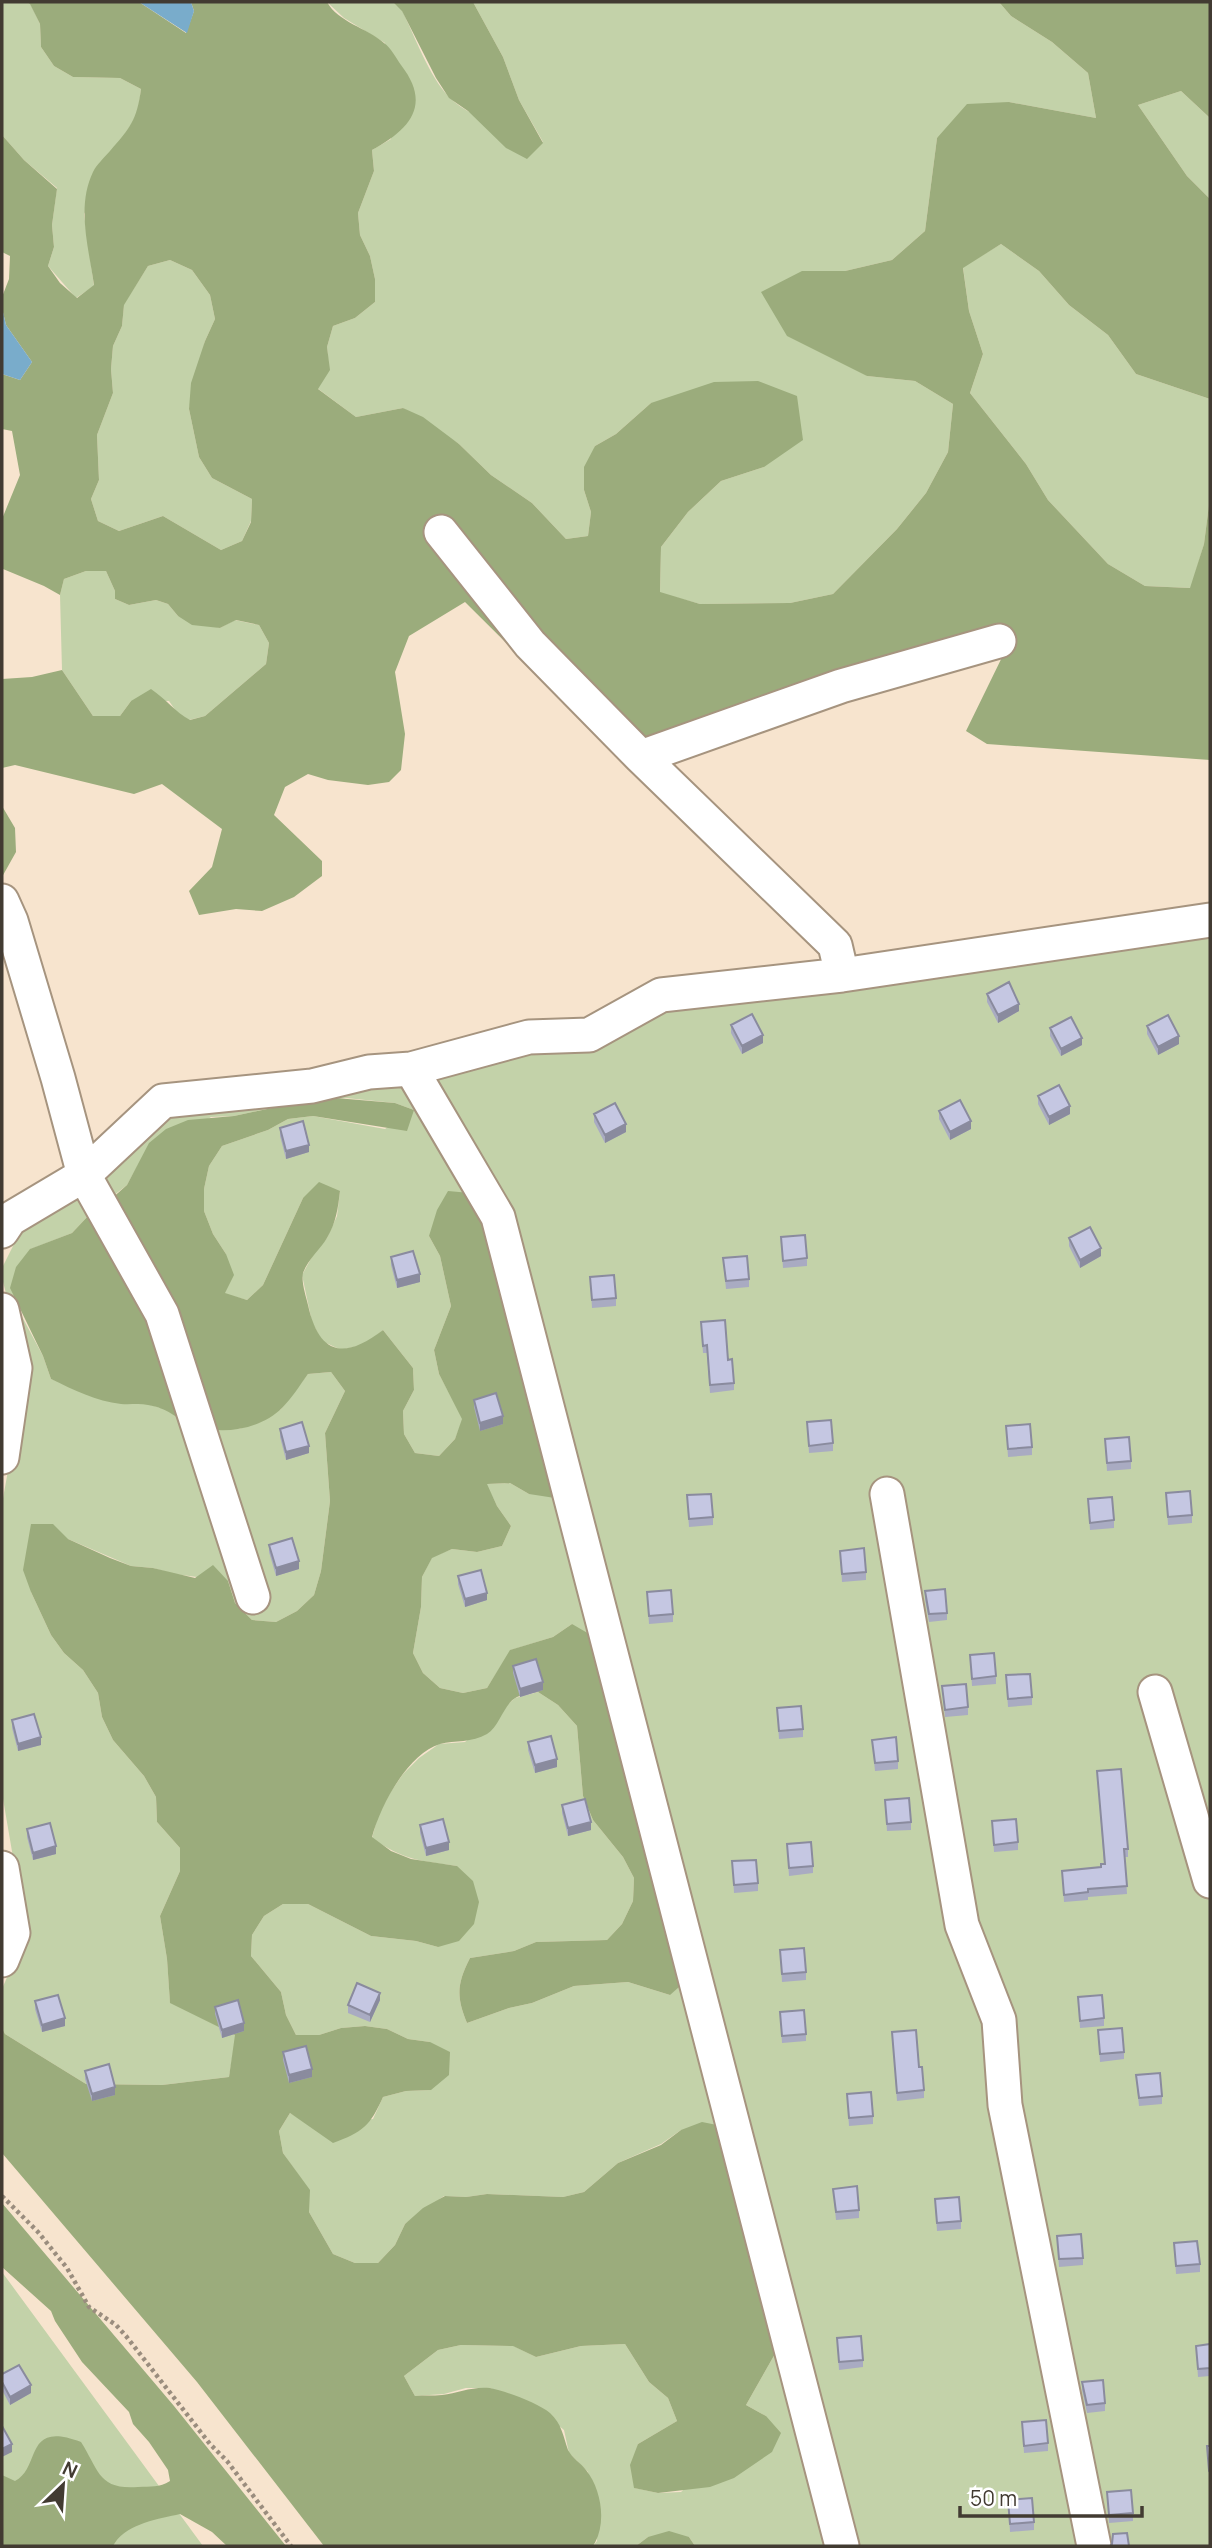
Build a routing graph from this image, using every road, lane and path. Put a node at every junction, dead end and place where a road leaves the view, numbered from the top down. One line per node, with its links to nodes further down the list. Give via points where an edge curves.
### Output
1 (440, 533): 3 (lane, via 530,644)
2 (999, 641): 3 (lane, via 841,686)
3 (641, 757): 6 (lane, via 835,945)
4 (2, 901): 8 (lane)
5 (1210, 920): 6 (lane)
6 (842, 975): 7 (lane, via 661,995 589,1035 529,1037)
7 (411, 1069): 8 (lane, via 369,1072 312,1086 163,1101); 20 (lane, via 498,1217)
8 (84, 1175): 9 (lane, via 10,1219); 13 (lane, via 162,1314)
9 (2, 1231)
10 (2, 1310): 11 (lane, via 15,1368)
11 (2, 1457)
12 (887, 1494): 21 (lane, via 962,1925 999,2020 1006,2105)
13 (253, 1597)
14 (1155, 1692): 16 (lane)
15 (2, 1868): 17 (lane, via 13,1933)
16 (1210, 1881)
17 (2, 1960)
18 (2, 2196): 19 (path, via 67,2268 89,2307 126,2336)
19 (291, 2546)
20 (842, 2546)
21 (1094, 2546)

